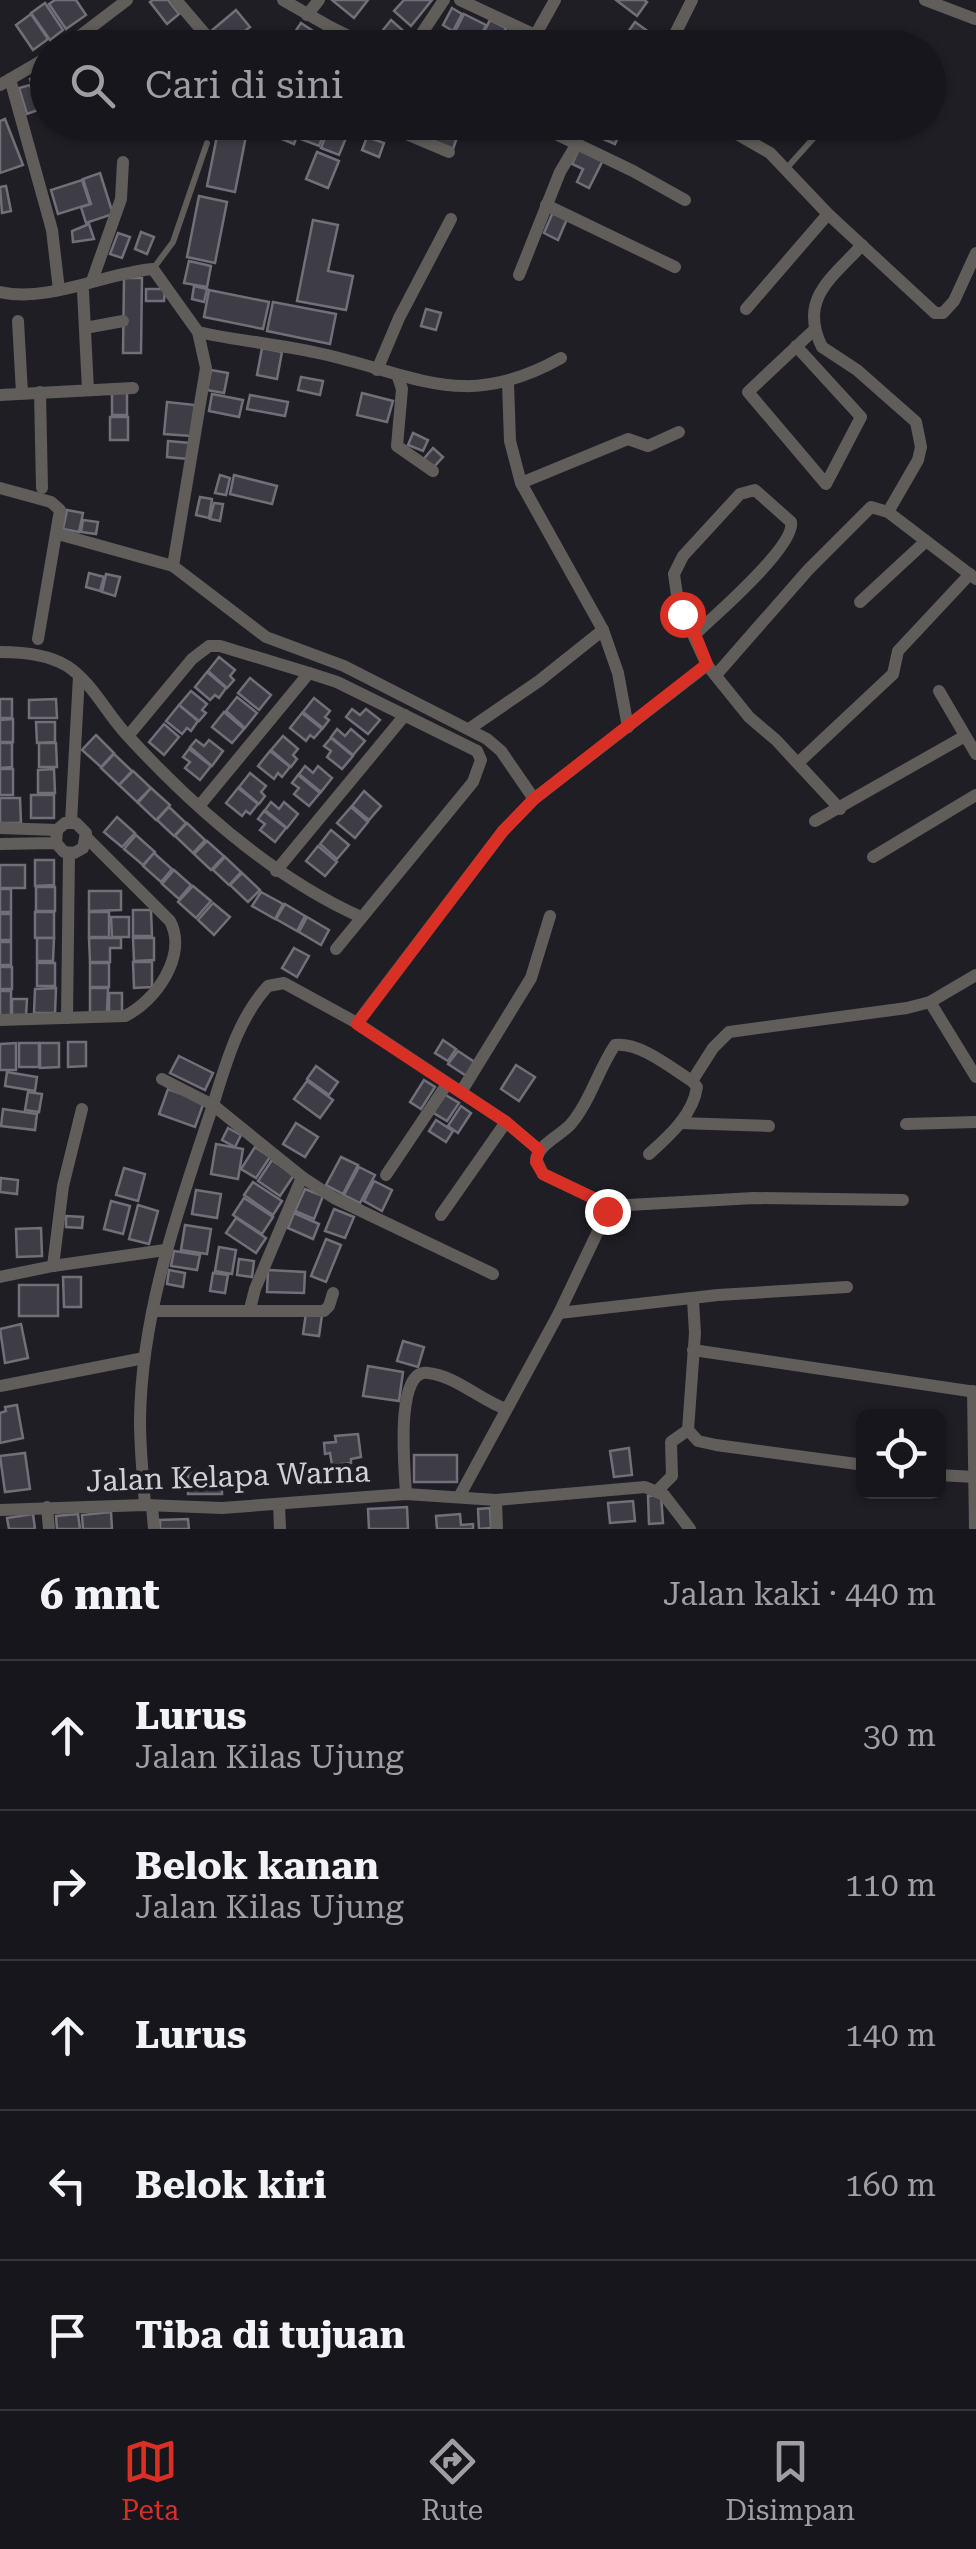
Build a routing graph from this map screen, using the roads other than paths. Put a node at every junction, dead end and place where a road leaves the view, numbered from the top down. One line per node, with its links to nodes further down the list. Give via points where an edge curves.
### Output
1 (127, 0): 13 (street)
2 (176, 0): 14 (street)
3 (283, 0): 10 (street)
4 (319, 0): 10 (street)
5 (444, 0): 16 (street)
6 (460, 0): 17 (street)
7 (555, 0): 18 (street)
8 (692, 0): 19 (street)
9 (926, 0): 11 (street)
10 (306, 15): 12 (street)
11 (975, 20)
12 (332, 28): 15 (street)
13 (88, 30)
14 (202, 30)
15 (336, 30)
16 (424, 30)
17 (527, 30)
18 (538, 30)
19 (677, 30)
20 (30, 67): 21 (street)
21 (5, 82): 41 (street, via 52,230)
22 (421, 140): 28 (street)
23 (566, 140): 27 (street)
24 (747, 140): 30 (street)
25 (812, 140): 30 (lane)
26 (207, 143): 38 (lane, via 173,242)
27 (576, 145): 31 (street); 32 (street)
28 (449, 152)
29 (123, 162): 40 (street, via 121,199)
30 (784, 171): 33 (street)
31 (684, 200)
32 (546, 205): 37 (street); 39 (street)
33 (828, 214): 35 (street); 43 (street)
34 (450, 219): 51 (street)
35 (862, 245): 36 (street, via 939,314 954,301); 47 (street, via 817,295)
36 (976, 253)
37 (675, 267)
38 (153, 270): 40 (street); 48 (street)
39 (519, 275)
40 (87, 286): 41 (street); 46 (street)
41 (59, 290): 42 (street)
42 (0, 292)
43 (746, 309)
44 (18, 321): 57 (street)
45 (123, 321): 46 (street)
46 (85, 328): 55 (street)
47 (815, 329): 49 (street); 64 (street, via 830,355 916,422 918,460)
48 (198, 332): 51 (street, via 321,353); 67 (street, via 206,368)
49 (796, 346): 49 (street, via 748,392 826,484 861,416)
50 (561, 358): 53 (street)
51 (377, 370): 52 (street)
52 (398, 377): 53 (street, via 459,386); 60 (street, via 398,446)
53 (508, 382): 61 (street)
54 (133, 388): 55 (street)
55 (88, 390): 56 (street)
56 (40, 392): 57 (street); 63 (street)
57 (22, 393): 58 (street)
58 (0, 394)
59 (679, 432): 61 (street, via 648,446 628,440)
60 (432, 471)
61 (520, 483): 70 (street)
62 (0, 488): 65 (street, via 51,502 60,510)
63 (42, 488)
64 (888, 512): 66 (street); 74 (street, via 871,508 855,520)
65 (58, 534): 67 (street); 72 (street)
66 (926, 542): 68 (street); 69 (street)
67 (174, 566): 80 (street, via 266,637 344,666)
68 (973, 576): 84 (street, via 898,651 894,674)
69 (860, 602)
70 (603, 630): 79 (street); 80 (street)
71 (695, 634): 71 (street, via 792,534 791,522 759,492 740,494 676,568 678,602); 74 (street)
72 (38, 639)
73 (0, 652): 76 (street, via 55,660)
74 (711, 670): 79 (street); 84 (street)
75 (309, 672): 78 (street); 81 (street, via 209,646); 87 (street)
76 (79, 676): 81 (street); 90 (street)
77 (939, 691): 82 (street)
78 (405, 715): 97 (street); 99 (street, via 469,745 481,766)
79 (628, 727): 86 (street)
80 (469, 728): 86 (street, via 501,752)
81 (128, 736): 87 (street)
82 (965, 736): 83 (street); 88 (street)
83 (976, 754)
84 (798, 763): 88 (street)
85 (976, 795): 96 (street)
86 (534, 799): 105 (street)
87 (200, 805): 97 (street)
88 (840, 808): 89 (street)
89 (815, 821)
90 (71, 822): 92 (street); 93 (street)
91 (0, 828): 92 (street)
92 (56, 836): 94 (street); 95 (street)
93 (87, 838): 95 (street); 103 (street, via 170,921 176,950 164,976 130,1014)
94 (0, 844)
95 (69, 854): 103 (street)
96 (873, 856)
97 (276, 871): 99 (street)
98 (550, 916): 110 (street, via 531,978)
99 (361, 917): 100 (street)
100 (336, 950)
101 (976, 975): 102 (street)
102 (930, 1002): 106 (street); 108 (street, via 728,1032)
103 (66, 1018): 104 (street)
104 (0, 1020)
105 (357, 1024): 109 (street); 111 (street, via 284,983 268,986 240,1030)
106 (976, 1077)
107 (162, 1079): 111 (street)
108 (692, 1080): 115 (street, via 696,1093); 118 (street, via 636,1049 614,1045 570,1125)
109 (447, 1084): 110 (street); 120 (street)
110 (460, 1092): 113 (street)
111 (213, 1106): 121 (street); 125 (street)
112 (82, 1109): 126 (street)
113 (506, 1122): 118 (street); 124 (street)
114 (976, 1122): 116 (street)
115 (680, 1123): 117 (street); 119 (street)
116 (906, 1124)
117 (769, 1126)
118 (539, 1150): 123 (street, via 543,1174)
119 (649, 1154)
120 (386, 1175)
121 (302, 1177): 127 (street, via 354,1210); 132 (street)
122 (902, 1200): 123 (street, via 754,1198)
123 (610, 1206): 134 (street)
124 (441, 1215)
125 (165, 1250): 126 (street); 133 (street)
126 (53, 1266): 128 (street)
127 (493, 1274)
128 (0, 1277)
129 (847, 1287): 131 (street)
130 (333, 1293): 132 (street, via 324,1311)
131 (692, 1300): 134 (street); 135 (street)
132 (250, 1309): 133 (street)
133 (153, 1311): 136 (street)
134 (559, 1313): 139 (street)
135 (694, 1350): 138 (street); 140 (street)
136 (144, 1358): 137 (street); 149 (street, via 140,1422)
137 (0, 1386)
138 (974, 1392): 143 (street)
139 (506, 1409): 145 (street, via 450,1381 417,1374 406,1404); 146 (street)
140 (688, 1430): 141 (street, via 698,1441); 144 (street, via 672,1442 672,1476)
141 (856, 1464)
142 (946, 1475): 143 (street)
143 (976, 1477): 157 (street)
144 (658, 1490): 147 (street, Jalan Kelapa Warna); 156 (street)
145 (406, 1494): 146 (street, Jalan Kelapa Warna); 148 (street, Jalan Kelapa Warna)
146 (458, 1498): 147 (street, Jalan Kelapa Warna)
147 (496, 1500): 155 (street)
148 (278, 1504): 149 (street, Jalan Kelapa Warna); 154 (street)
149 (148, 1506): 150 (street, Jalan Kelapa Warna); 153 (street)
150 (47, 1507): 151 (street, Jalan Kelapa Warna); 152 (street)
151 (0, 1510)
152 (49, 1529)
153 (154, 1529)
154 (280, 1529)
155 (497, 1529)
156 (690, 1529)
157 (976, 1529)

